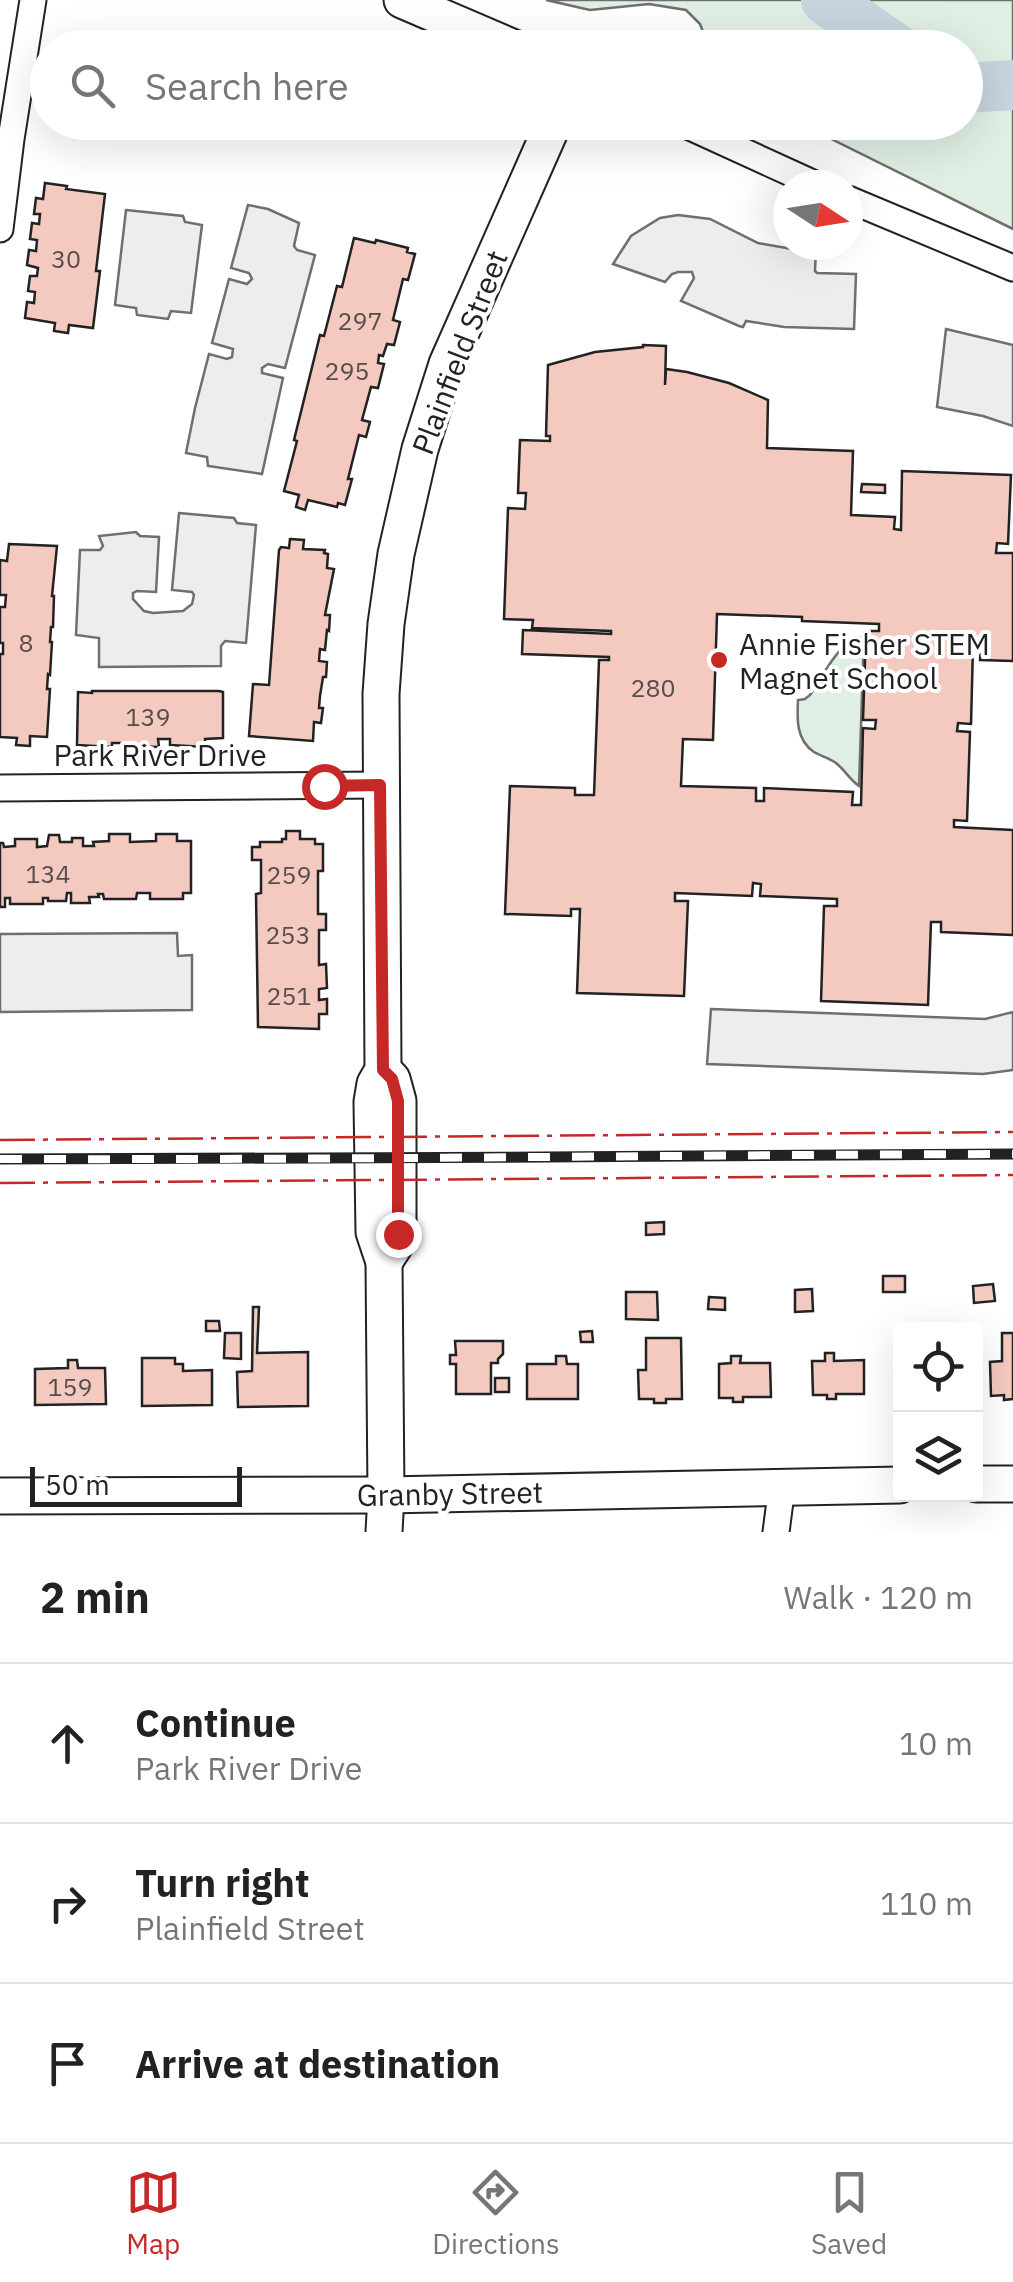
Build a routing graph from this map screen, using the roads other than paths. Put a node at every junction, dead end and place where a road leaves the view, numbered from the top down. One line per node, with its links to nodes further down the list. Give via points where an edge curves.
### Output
1 (34, 0): 8 (street)
2 (402, 0): 3 (street)
3 (472, 30)
4 (546, 140): 10 (street, Plainfield Street, via 447,364 420,449 386,624)
5 (719, 140): 6 (street)
6 (785, 170)
7 (863, 206): 9 (street)
8 (0, 229)
9 (1013, 268)
10 (380, 785): 11 (street, Park River Drive); 16 (street, Plainfield Street, via 383,1070 396,1089 398,1120 398,1234 384,1262)
11 (0, 788)
12 (983, 1484): 13 (street)
13 (1013, 1484)
14 (893, 1485): 15 (street, Granby Street)
15 (782, 1486): 16 (street, Granby Street); 19 (street)
16 (386, 1495): 17 (street, Granby Street); 18 (street, Plainfield Street)
17 (0, 1496)
18 (384, 1532)
19 (776, 1532)

